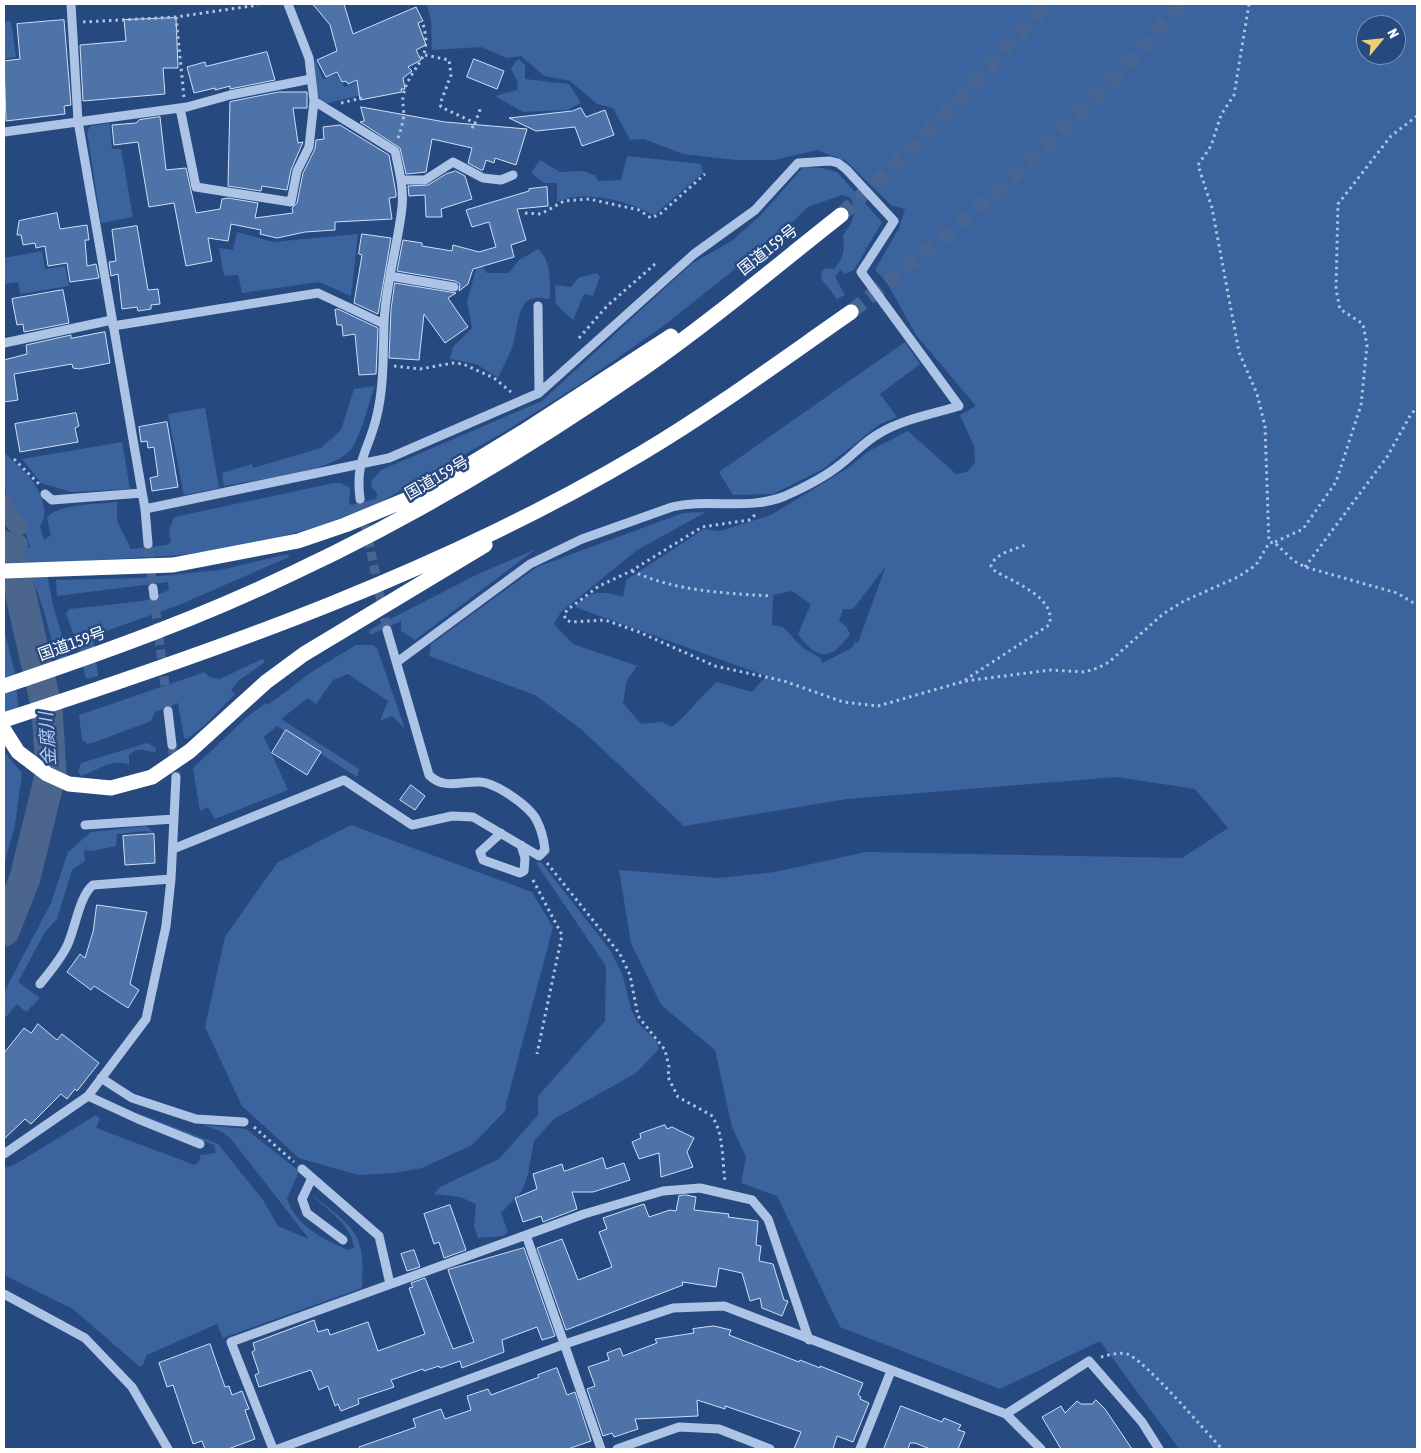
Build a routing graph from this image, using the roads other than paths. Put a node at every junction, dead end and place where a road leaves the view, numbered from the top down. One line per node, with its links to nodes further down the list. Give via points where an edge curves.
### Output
1 (71, 4): 6 (street)
2 (288, 4): 3 (street, via 309,58)
3 (311, 80): 4 (street); 5 (street, via 230,95)
4 (314, 101): 5 (street, via 309,147 296,171 291,202 196,187); 9 (street, via 395,151)
5 (183, 108): 6 (street)
6 (78, 120): 7 (street); 16 (street)
7 (4, 132)
8 (513, 175): 9 (street, via 501,180 483,178 453,162 425,180)
9 (402, 180): 12 (street, via 402,206)
10 (841, 215): 11 (highway, 国道159号)
11 (789, 256): 27 (highway, via 523,432 399,502 345,525 298,541 173,565); 30 (highway, 国道159号, via 644,368 527,445 438,498 292,574 203,613 85,659)
12 (390, 276): 13 (street); 17 (street)
13 (454, 287)
14 (538, 306): 19 (street)
15 (851, 312): 20 (highway)
16 (113, 323): 17 (street, via 318,293); 18 (street); 22 (street)
17 (384, 324): 21 (street, via 385,344 377,416)
18 (4, 343)
19 (539, 393): 21 (street, via 389,458); 29 (street, via 694,254 755,210 798,163 830,161 846,169 894,221 861,272 959,406 879,433 839,466 767,502 690,503 672,507 558,549 530,564)
20 (641, 454): 32 (highway, via 467,544 368,587 235,641); 33 (highway, via 304,654 266,682 190,751 152,777 111,788 69,784 47,774 18,752)
21 (359, 463): 24 (street); 25 (street)
22 (142, 493): 23 (street, via 52,500); 25 (street)
23 (45, 494)
24 (360, 499)
25 (145, 509): 26 (street)
26 (148, 544)
27 (4, 571)
28 (387, 630): 29 (street)
29 (397, 662): 39 (street, via 429,775 440,783 481,782 504,790 536,818 545,850 539,856)
30 (4, 686)
31 (168, 711): 34 (street)
32 (4, 720)
33 (4, 730)
34 (172, 745)
35 (176, 777): 36 (street)
36 (174, 819): 37 (street); 40 (street)
37 (85, 825)
38 (501, 833): 39 (street); 39 (street, via 480,852 483,860 524,871); 40 (street, via 473,817 452,816 412,825 344,780)
39 (521, 845)
40 (173, 849): 41 (street)
41 (171, 879): 42 (street, via 93,885 86,895 68,945); 43 (street, via 166,926 146,1018)
42 (40, 984)
43 (101, 1078): 44 (street); 45 (street, via 132,1098 196,1119)
44 (88, 1096): 46 (street); 47 (street)
45 (244, 1122)
46 (200, 1144)
47 (4, 1154)
48 (302, 1169): 49 (street)
49 (312, 1178): 51 (street, via 302,1199 307,1212); 52 (street, via 379,1236)
50 (526, 1235): 52 (street); 54 (street, via 663,1191 700,1188 752,1200 768,1219); 55 (street)
51 (343, 1240)
52 (390, 1284): 59 (street, via 231,1342)
53 (4, 1294): 58 (street, via 85,1338 132,1387)
54 (809, 1340): 55 (street, via 724,1306 672,1308); 56 (street)
55 (565, 1344): 60 (street); 61 (street)
56 (891, 1371): 57 (street); 64 (street)
57 (1006, 1414): 65 (street); 66 (street, via 1089,1361 1142,1422)
58 (168, 1449)
59 (273, 1449)
60 (278, 1449)
61 (601, 1449)
62 (617, 1449): 63 (street, via 679,1427 719,1429)
63 (770, 1449)
64 (860, 1449)
65 (1040, 1449)
66 (1160, 1449)

